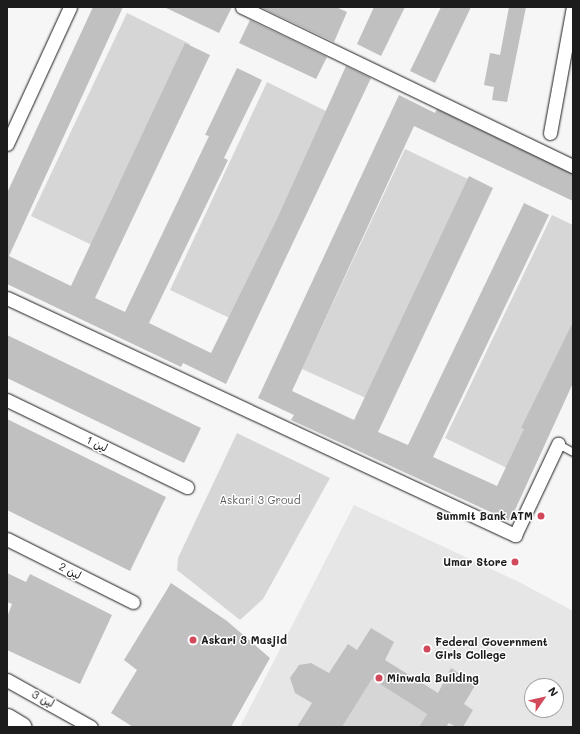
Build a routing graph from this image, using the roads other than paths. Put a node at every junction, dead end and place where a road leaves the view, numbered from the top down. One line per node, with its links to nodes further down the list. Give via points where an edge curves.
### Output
1 (70, 7): 6 (street)
2 (242, 7): 7 (street)
3 (573, 7): 4 (street)
4 (571, 25): 5 (street)
5 (550, 133)
6 (7, 144)
7 (573, 166)
8 (7, 298): 10 (street, via 515,535)
9 (7, 400): 12 (street, لین 1)
10 (558, 444): 11 (lane)
11 (573, 452)
12 (187, 487)
13 (7, 539): 14 (street, لین 2)
14 (133, 602)
15 (7, 680): 18 (street, لین 3)
16 (7, 718): 17 (main road)
17 (22, 727)
18 (91, 727)

